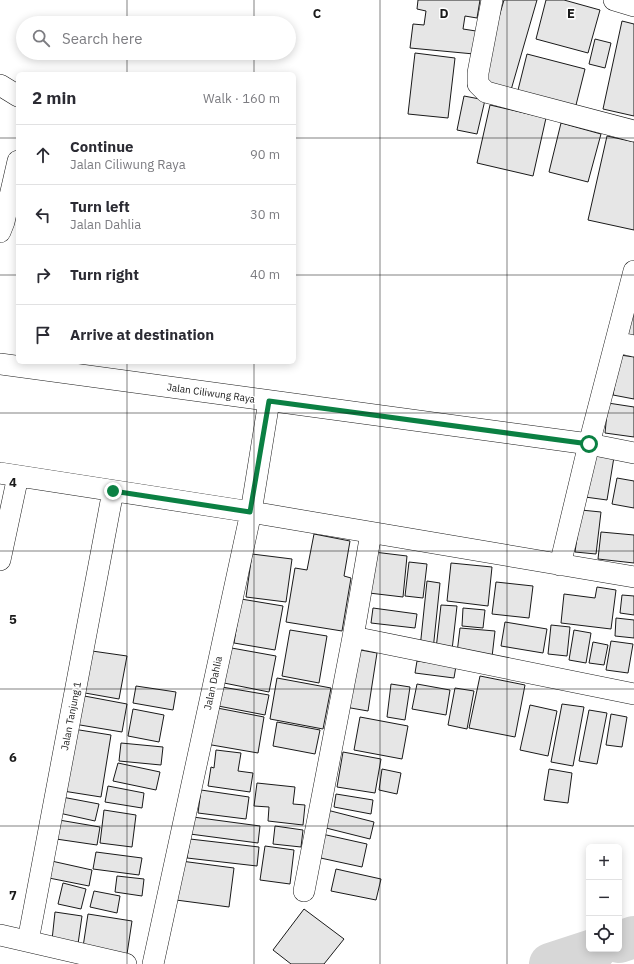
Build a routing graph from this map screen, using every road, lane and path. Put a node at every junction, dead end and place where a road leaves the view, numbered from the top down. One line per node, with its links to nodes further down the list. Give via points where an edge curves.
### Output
1 (492, 0): 6 (street, via 478,73 478,84 486,92)
2 (614, 0): 3 (street)
3 (634, 6)
4 (0, 86): 5 (street)
5 (16, 95)
6 (634, 131)
7 (16, 170): 8 (street)
8 (0, 232)
9 (634, 271): 10 (street)
10 (625, 344): 13 (street)
11 (0, 364): 12 (street, Jalan Ciliwung Raya)
12 (269, 401): 13 (street, Jalan Ciliwung Raya); 17 (street, Jalan Dahlia)
13 (589, 444): 14 (street, Jalan Ciliwung Raya); 20 (street)
14 (634, 453)
15 (9, 474): 16 (street); 19 (street)
16 (113, 491): 17 (street); 26 (street, Jalan Tanjung 1)
17 (250, 512): 18 (street); 28 (street, Jalan Dahlia)
18 (371, 533): 20 (street); 22 (street)
19 (0, 560)
20 (560, 565): 21 (street)
21 (634, 577)
22 (353, 637): 23 (street); 24 (street)
23 (634, 694)
24 (304, 891)
25 (0, 935): 26 (street)
26 (28, 941): 27 (street)
27 (126, 964)
28 (153, 964)

